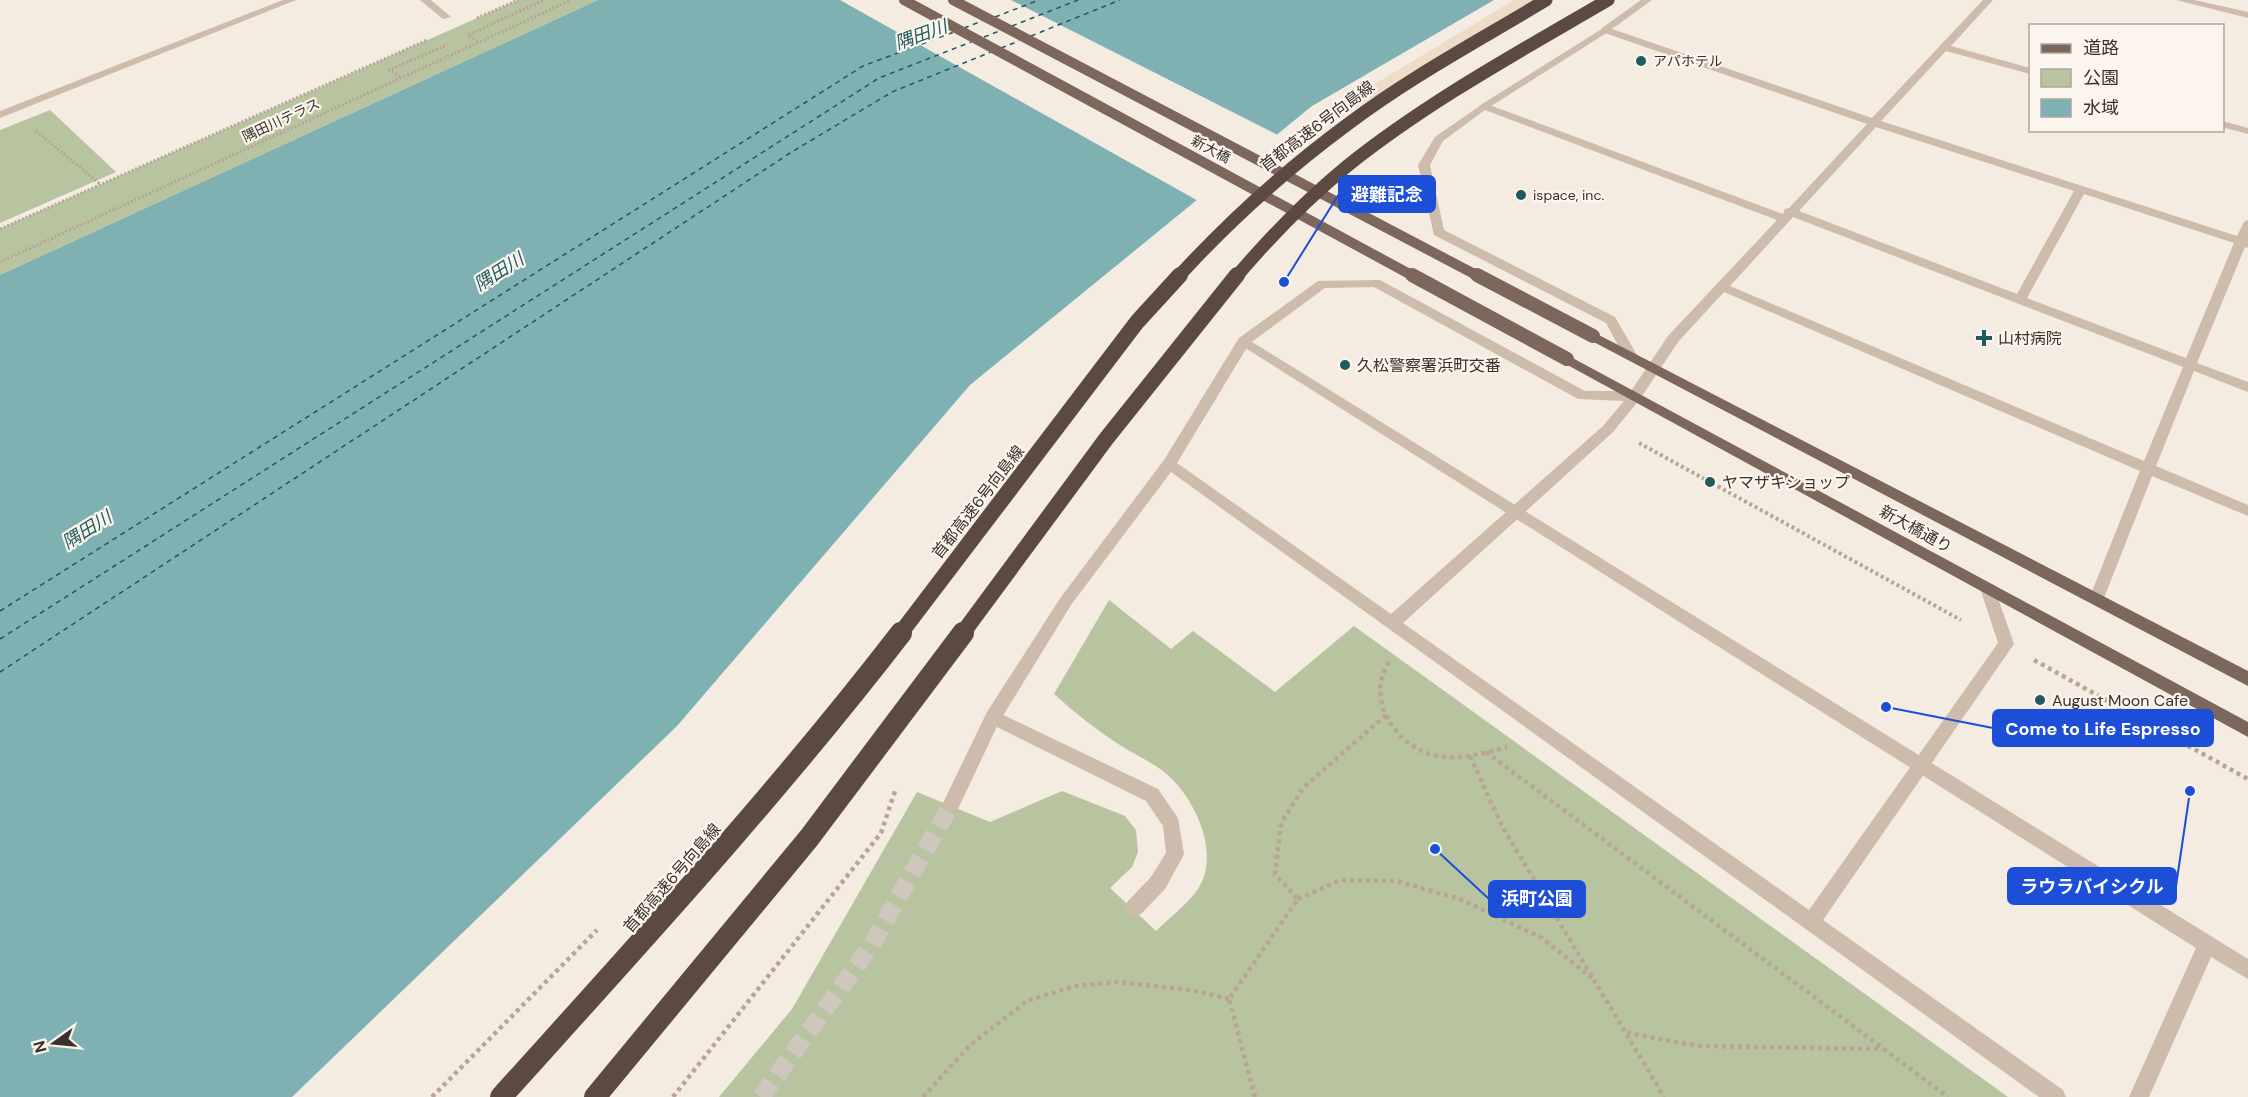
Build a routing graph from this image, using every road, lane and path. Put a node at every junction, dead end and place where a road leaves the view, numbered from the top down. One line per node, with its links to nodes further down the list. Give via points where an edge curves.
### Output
1 (291, 0): 24 (street)
2 (425, 0): 14 (street)
3 (518, 0): 15 (path)
4 (544, 0): 19 (path, via 468,35)
5 (571, 0): 19 (path, 隅田川テラス)
6 (904, 0): 41 (main road, 新大橋, bridge)
7 (953, 0): 38 (main road, 新大橋, bridge)
8 (1546, 0): 75 (highway, 首都高速6号向島線, bridge, via 1349,123 1276,181 1210,242 1137,322 836,717 692,886)
9 (1608, 0): 76 (highway, bridge, via 1463,86 1380,141 1281,227 1218,297 1096,451 886,739 755,907)
10 (1647, 0): 16 (street)
11 (1988, 0): 20 (street)
12 (2181, 0): 13 (street)
13 (2248, 15)
14 (446, 17)
15 (471, 21)
16 (1605, 30): 23 (street); 25 (street)
17 (434, 36): 29 (path)
18 (440, 40): 22 (path, via 447,45 389,70)
19 (479, 41): 22 (path, 隅田川テラス)
20 (1944, 46): 21 (street); 25 (street)
21 (2029, 69)
22 (399, 76): 35 (path, 隅田川テラス)
23 (1484, 106): 31 (street); 40 (street, via 1439,139 1424,165 1438,232 1611,320)
24 (0, 116)
25 (1872, 122): 30 (street); 31 (street)
26 (2224, 124): 28 (street)
27 (32, 128): 29 (path)
28 (2248, 131)
29 (100, 184): 33 (path)
30 (2081, 189): 34 (street); 37 (street)
31 (1786, 215): 36 (street); 37 (street)
32 (2248, 224): 34 (street)
33 (0, 229)
34 (2244, 242): 42 (street)
35 (0, 262)
36 (1720, 286): 43 (street); 48 (street)
37 (2019, 299): 42 (street)
38 (1593, 336): 40 (main road, 新大橋通り)
39 (1244, 341): 45 (street, via 1322,284 1376,283 1583,396); 47 (street); 50 (street)
40 (1630, 355): 43 (main road, 新大橋通り)
41 (1567, 359): 45 (main road, 新大橋通り)
42 (2191, 364): 44 (street); 48 (street)
43 (1654, 367): 45 (street); 52 (main road, 新大橋通り)
44 (2248, 387)
45 (1635, 396): 46 (street); 51 (main road, 新大橋通り)
46 (1608, 429): 50 (street); 55 (path)
47 (1169, 464): 53 (street); 58 (street, via 1066,602)
48 (2148, 467): 49 (street); 52 (street)
49 (2248, 511)
50 (1517, 513): 53 (street); 63 (street)
51 (1988, 588): 55 (street); 60 (main road, 新大橋通り)
52 (2097, 599): 56 (main road, 新大橋通り)
53 (1391, 624): 54 (street)
54 (1413, 638): 57 (path, via 1385,666 1377,694); 59 (street)
55 (2006, 644): 63 (street); 64 (path)
56 (2248, 679)
57 (1386, 715): 62 (path, via 1394,730 1428,754); 66 (path, via 1304,788 1281,823 1275,874)
58 (993, 717): 65 (street); 67 (street, via 1152,795 1172,824 1175,854 1158,883)
59 (1530, 723): 61 (path, via 1509,746); 68 (street)
60 (2248, 730)
61 (1486, 752): 62 (path); 74 (path)
62 (1470, 756): 71 (path, via 1503,828)
63 (1922, 766): 68 (street); 69 (street)
64 (2248, 778)
65 (952, 803)
66 (1298, 899): 71 (path, via 1340,879 1396,881 1460,899 1542,938); 72 (path)
67 (1134, 908)
68 (1811, 922): 81 (street)
69 (2207, 944): 70 (street); 82 (street)
70 (2248, 970)
71 (1594, 980): 73 (path)
72 (1229, 999): 77 (path, via 1118,982 1075,986 1028,1001 969,1046); 78 (path)
73 (1626, 1033): 74 (path, via 1699,1046); 79 (path)
74 (1884, 1048): 80 (path)
75 (501, 1097)
76 (595, 1097)
77 (923, 1097)
78 (1254, 1097)
79 (1664, 1097)
80 (1948, 1097)
81 (2056, 1097)
82 (2139, 1097)

